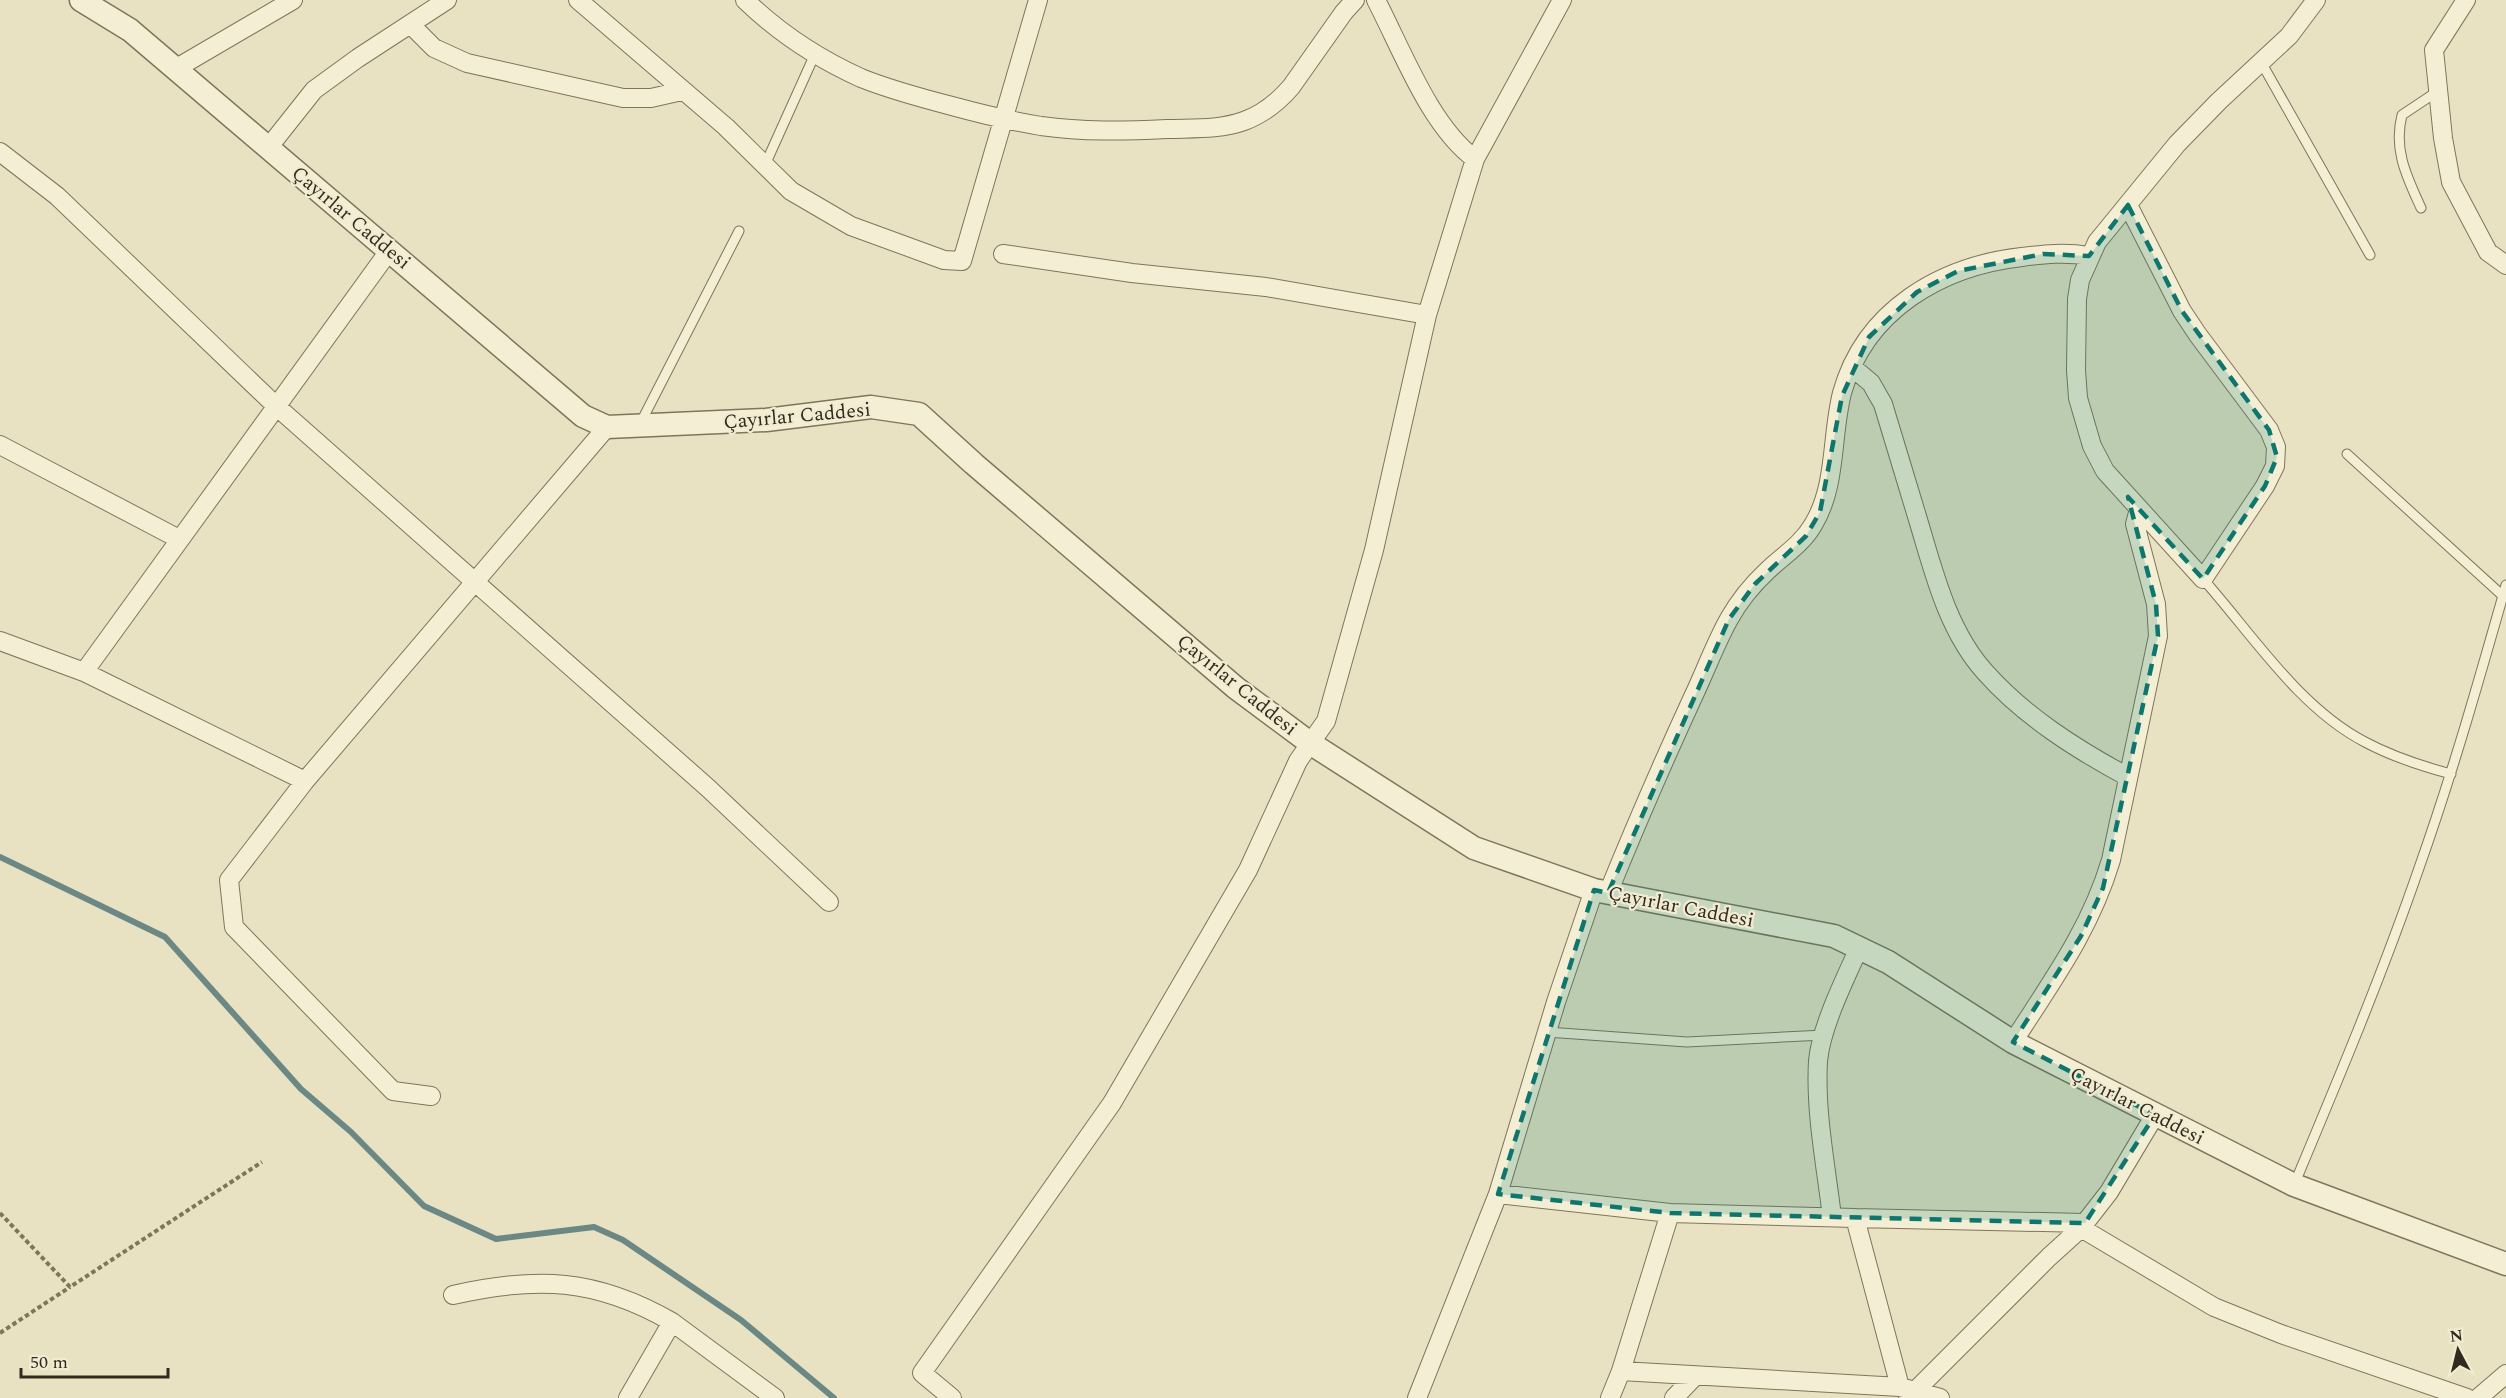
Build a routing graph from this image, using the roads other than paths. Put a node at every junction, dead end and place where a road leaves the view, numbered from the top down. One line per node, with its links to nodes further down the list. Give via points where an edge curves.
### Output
1 (81, 0): 15 (street, Çayırlar Caddesi, via 130,30)
2 (293, 0): 15 (street)
3 (447, 0): 12 (street)
4 (578, 0): 16 (street)
5 (745, 0): 13 (street)
6 (1038, 0): 18 (street)
7 (1355, 0): 18 (street, via 1291,87 1270,107 1244,121 1216,128 1114,132)
8 (1376, 0): 21 (street, via 1436,117 1457,145)
9 (1562, 0): 21 (street)
10 (2316, 0): 14 (street, via 2289,36)
11 (2466, 0): 17 (street, via 2434,50)
12 (410, 24): 16 (street, via 434,48 467,63 623,98 651,98); 19 (street, via 314,90)
13 (815, 54): 18 (street, via 907,95); 22 (lane)
14 (2261, 62): 23 (street, via 2177,144); 28 (lane)
15 (175, 69): 19 (street, Çayırlar Caddesi)
16 (682, 91): 22 (street)
17 (2438, 91): 24 (lane, via 2402,115 2399,125 2398,150); 30 (street, via 2451,182 2488,252)
18 (1003, 119): 22 (street, via 962,261 945,260 851,226 791,191)
19 (268, 148): 26 (street, Çayırlar Caddesi)
20 (0, 152): 33 (street, via 57,196)
21 (1475, 159): 31 (street)
22 (765, 165)
23 (2128, 204): 29 (street); 40 (street, via 2182,311 2269,430 2276,447 2276,466 2265,486)
24 (2421, 208)
25 (739, 231): 34 (lane)
26 (389, 251): 33 (street); 35 (street, Çayırlar Caddesi, via 583,416)
27 (1003, 254): 31 (street, via 1266,287)
28 (2370, 255)
29 (2089, 256): 32 (street, via 2072,253 2008,258 1937,280 1883,320); 38 (street, via 2077,299 2078,398 2092,446 2105,471)
30 (2506, 265)
31 (1427, 315): 46 (street, via 1374,550 1326,721)
32 (1852, 367): 48 (street, via 1871,383 1883,404 1938,584 1952,618 1983,671 2074,746); 50 (street, via 1842,396 1820,512 1806,536 1755,584 1729,619)
33 (276, 406): 39 (street); 41 (street)
34 (639, 426): 35 (street, Çayırlar Caddesi); 46 (street, Çayırlar Caddesi, via 765,420 871,407 919,414 1227,681)
35 (607, 427): 41 (street)
36 (0, 444): 39 (street)
37 (2347, 454): 43 (lane)
38 (2139, 509): 40 (street); 48 (street, via 2135,524 2156,604 2158,636)
39 (180, 539): 45 (street)
40 (2203, 579): 47 (lane, via 2301,693 2332,721 2363,742 2405,762)
41 (474, 582): 49 (street); 51 (street, via 708,788)
42 (2506, 585): 43 (lane)
43 (2503, 596): 47 (lane)
44 (0, 641): 45 (street)
45 (84, 672): 49 (street)
46 (1310, 743): 50 (street, Çayırlar Caddesi, via 1474,848); 73 (street, via 1298,760 1248,870 1112,1103 922,1373)
47 (2451, 774): 58 (lane, via 2419,871)
48 (2128, 777): 55 (street, via 2111,860 2093,913)
49 (304, 781): 56 (street, via 229,880 234,927 393,1091)
50 (1601, 892): 52 (street, Çayırlar Caddesi, via 1834,936); 53 (street)
51 (829, 902)
52 (1859, 948): 54 (street); 55 (street, Çayırlar Caddesi, via 1888,962)
53 (1547, 1032): 54 (lane, via 1679,1042); 59 (street)
54 (1824, 1035): 61 (street, via 1818,1060 1820,1112)
55 (2013, 1042): 57 (street, Çayırlar Caddesi)
56 (431, 1096)
57 (2155, 1115): 58 (street, Çayırlar Caddesi); 63 (street, via 2109,1192)
58 (2294, 1185): 64 (street, Çayırlar Caddesi)
59 (1498, 1194): 60 (street); 74 (street)
60 (1670, 1214): 61 (street); 67 (street)
61 (1832, 1217): 62 (street)
62 (1855, 1218): 63 (street); 70 (street)
63 (2083, 1226): 70 (street); 78 (street, via 2214,1306 2281,1334)
64 (2506, 1264)
65 (453, 1295): 66 (street, via 550,1282 606,1293)
66 (672, 1322): 71 (street); 72 (street)
67 (1621, 1371): 69 (street); 75 (street)
68 (2506, 1374): 79 (street)
69 (1695, 1376): 70 (street); 76 (street)
70 (1908, 1392): 77 (street)
71 (628, 1398)
72 (774, 1398)
73 (952, 1398)
74 (1418, 1398)
75 (1610, 1398)
76 (1674, 1398)
77 (1940, 1398)
78 (2468, 1398)
79 (2478, 1398)

